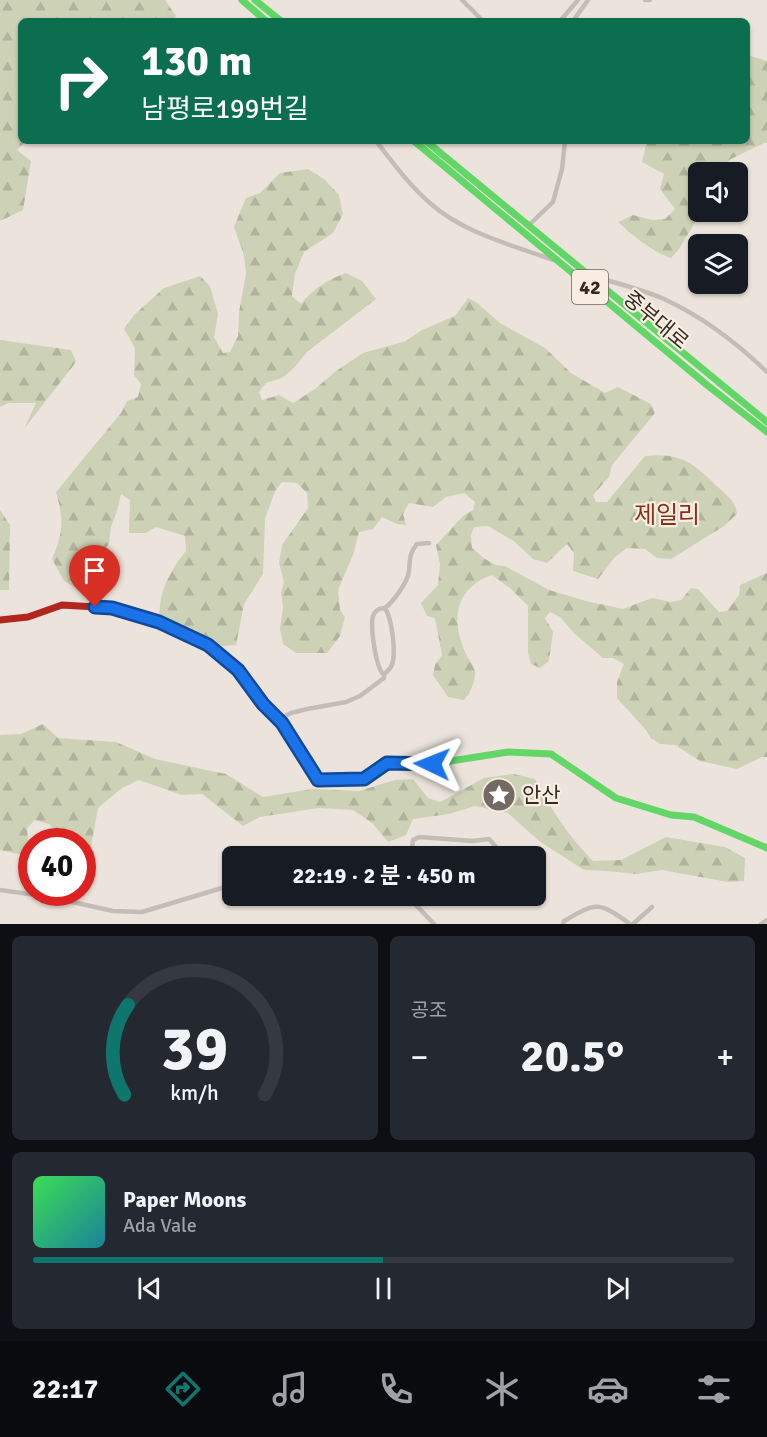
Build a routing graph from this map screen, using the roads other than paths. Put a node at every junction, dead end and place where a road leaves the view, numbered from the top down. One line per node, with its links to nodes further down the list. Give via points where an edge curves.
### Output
1 (242, 0): 9 (main road)
2 (462, 0): 11 (street)
3 (578, 0): 8 (street)
4 (588, 0): 13 (street)
5 (645, 0): 6 (street)
6 (650, 0)
7 (256, 1): 10 (main road)
8 (565, 16): 12 (street)
9 (263, 18)
10 (277, 18)
11 (480, 18)
12 (568, 18)
13 (574, 18)
14 (378, 144): 19 (street, via 431,205 454,220)
15 (418, 144): 19 (main road, 중부대로 / 42)
16 (430, 144): 18 (main road, 중부대로 / 42)
17 (565, 144): 18 (street, via 553,202)
18 (528, 226): 20 (main road, 중부대로 / 42)
19 (562, 263): 23 (main road, 중부대로 / 42)
20 (587, 274): 21 (street, via 662,299 708,323); 22 (main road, 중부대로 / 42)
21 (767, 372)
22 (767, 422)
23 (767, 432)
24 (429, 543): 25 (street, via 417,544 412,549 408,575)
25 (385, 608): 27 (street, via 390,617 394,654); 27 (street, via 374,613 372,627 376,660)
26 (0, 620): 28 (main road, via 28,617 62,605 112,608 159,622 208,645 238,670)
27 (384, 675): 28 (street, via 374,686 346,702)
28 (279, 719): 31 (main road, via 318,780 364,779 387,763 432,764 508,752 551,754 616,798 671,815 694,817)
29 (412, 846): 30 (street, via 419,837 489,839)
30 (495, 846)
31 (767, 848)
32 (222, 888): 33 (street, via 142,912 113,911)
33 (0, 890)
34 (417, 906): 37 (street)
35 (652, 907): 39 (street)
36 (767, 921): 40 (street)
37 (434, 924)
38 (563, 924): 39 (street, via 590,907 612,911)
39 (631, 924)
40 (761, 924)

